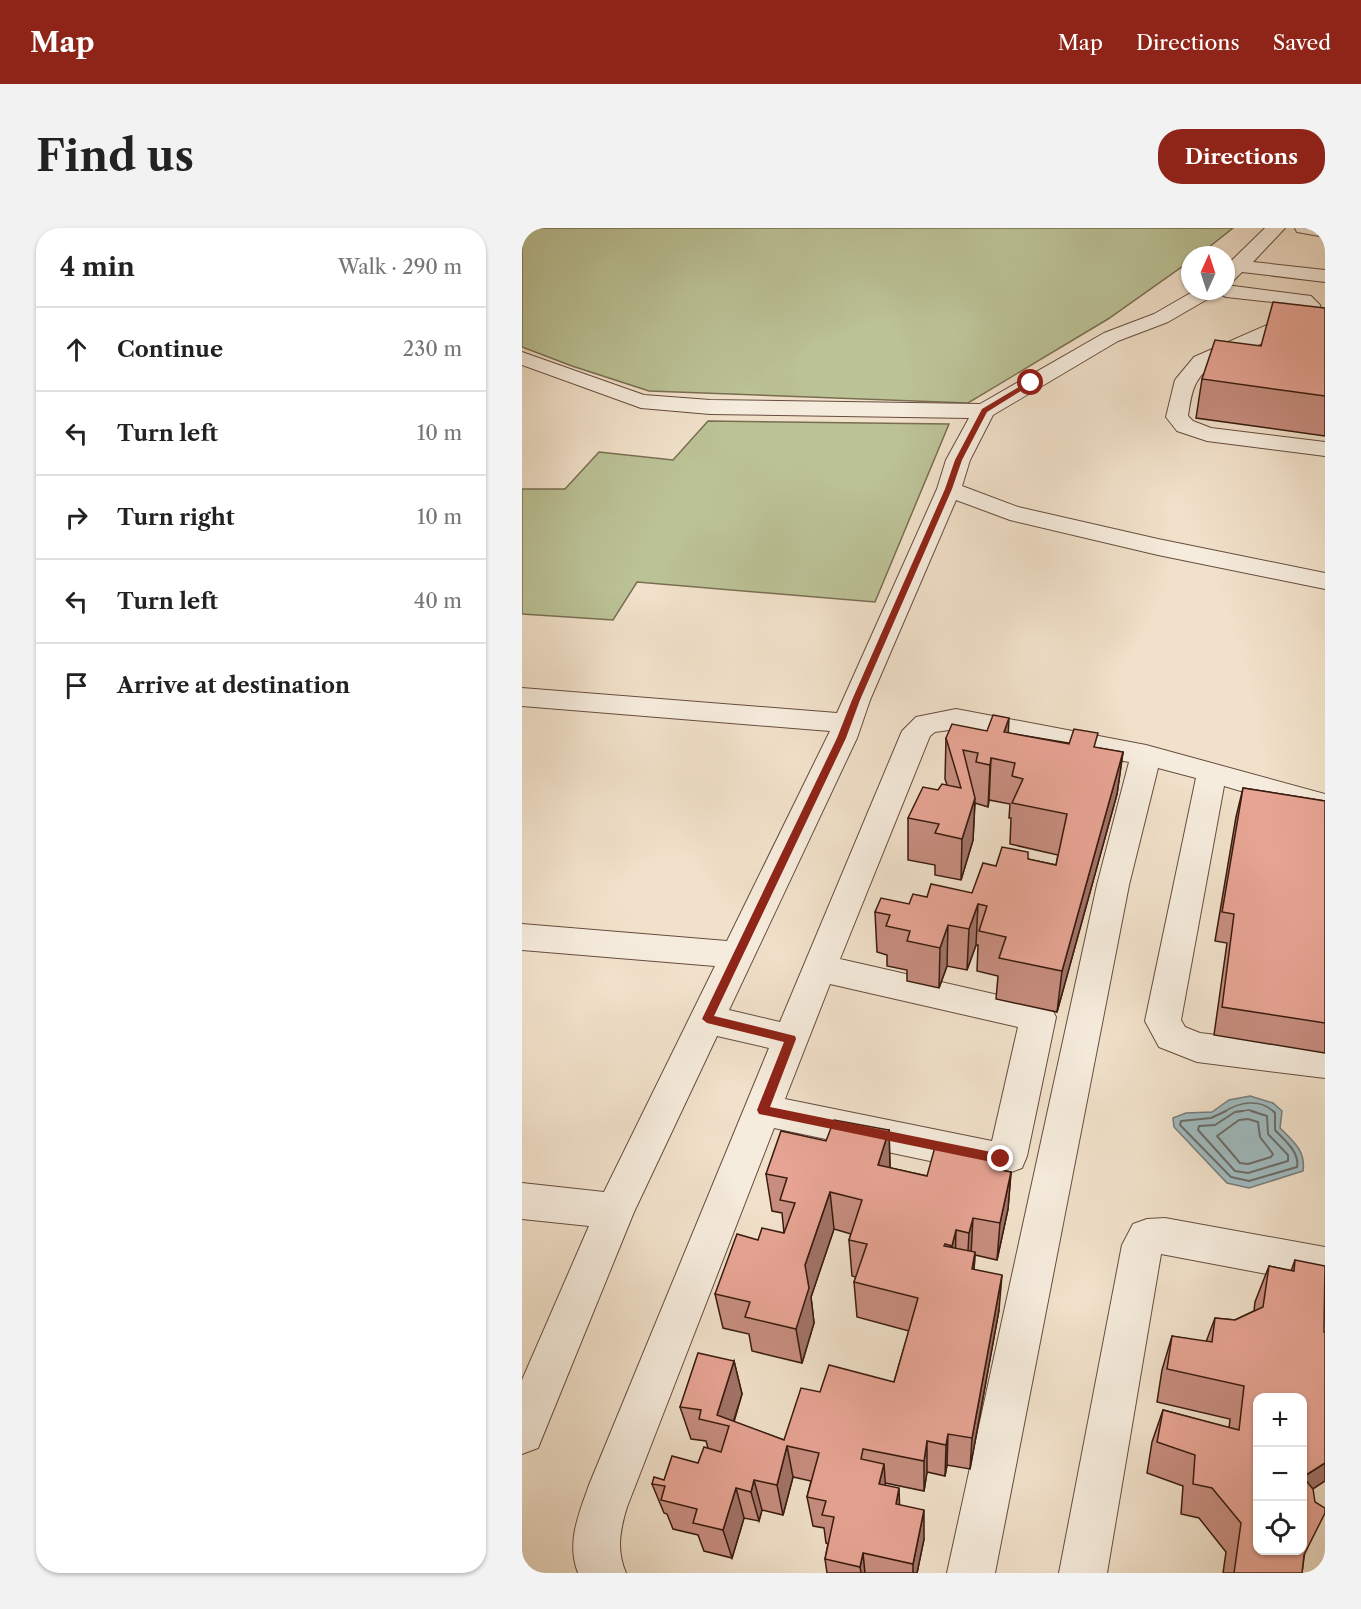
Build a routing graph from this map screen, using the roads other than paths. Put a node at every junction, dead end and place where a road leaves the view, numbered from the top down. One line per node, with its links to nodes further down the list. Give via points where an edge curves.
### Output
1 (1276, 228): 4 (street)
2 (1304, 228): 3 (street)
3 (1325, 231)
4 (1235, 269)
5 (1235, 272): 6 (street)
6 (1325, 276)
7 (1235, 292): 11 (street, via 1304,300 1312,313 1202,362 1189,372 1182,385 1177,417 1185,426 1207,434)
8 (1193, 300): 10 (street, via 1161,318 1110,337)
9 (522, 358): 10 (street, via 641,401 710,407)
10 (984, 411): 12 (street, via 958,460)
11 (1325, 449)
12 (949, 489): 13 (street, via 1010,513); 15 (street)
13 (1325, 581)
14 (522, 697): 15 (street)
15 (847, 723): 20 (street)
16 (1146, 755): 17 (street); 21 (street, via 956,719 926,724 917,731); 31 (street, via 1113,885)
17 (1212, 772): 18 (street); 24 (street, via 1163,1021 1172,1036 1197,1047)
18 (1325, 805)
19 (522, 936): 20 (street)
20 (738, 955): 22 (street)
21 (819, 968): 23 (street); 25 (street, via 1038,1017 1008,1156 1001,1159)
22 (707, 1019): 23 (street); 27 (street)
23 (791, 1039): 25 (street)
24 (1325, 1063)
25 (763, 1110): 30 (street, via 612,1485 595,1541 596,1562)
26 (522, 1201): 27 (street)
27 (615, 1211): 29 (street)
28 (1325, 1266): 32 (street, via 1165,1236 1147,1237 1142,1245)
29 (522, 1432)
30 (602, 1573)
31 (971, 1573)
32 (1083, 1573)

